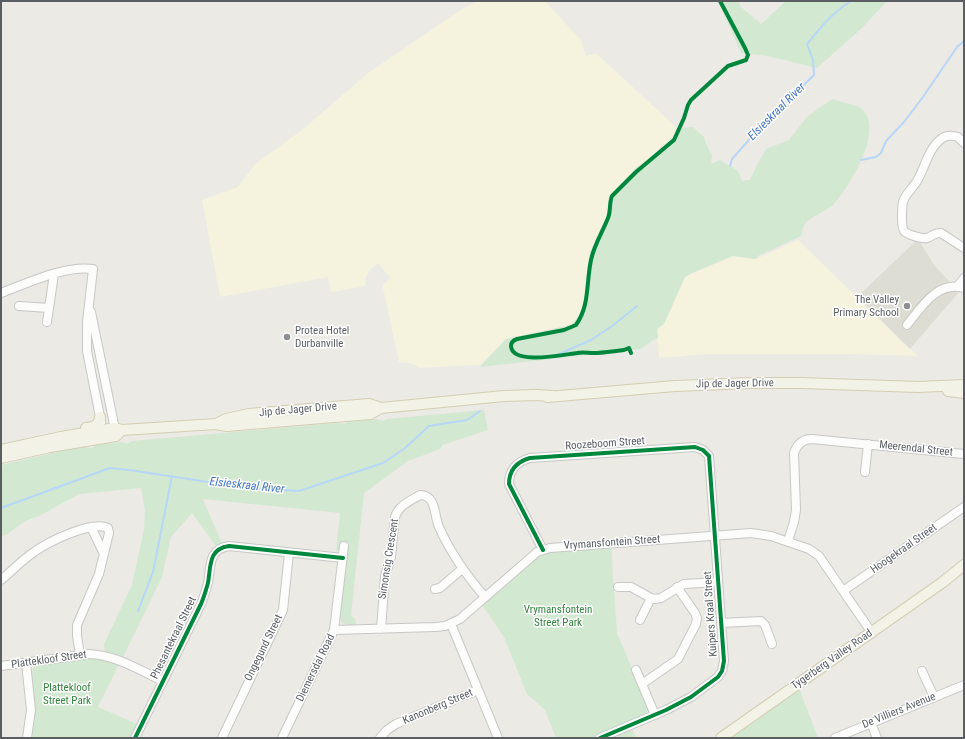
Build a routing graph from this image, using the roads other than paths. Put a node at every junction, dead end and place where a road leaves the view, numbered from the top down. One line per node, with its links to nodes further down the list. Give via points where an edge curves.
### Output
1 (964, 143): 2 (street, via 958,136 941,138 937,143 904,200 902,226 904,232 922,238 941,233)
2 (964, 248)
3 (54, 274): 6 (street); 8 (street, via 75,268 93,269); 9 (street)
4 (964, 278): 5 (street)
5 (961, 288): 11 (street, via 946,288 934,293)
6 (1, 293)
7 (19, 306): 9 (street)
8 (90, 306): 15 (street, via 87,351); 16 (street)
9 (49, 308): 10 (street)
10 (47, 322)
11 (907, 325)
12 (964, 385): 13 (main road, Jip de Jager Drive)
13 (918, 387): 14 (main road, Jip de Jager Drive); 16 (main road, Jip de Jager Drive, via 801,383 675,386 504,401 477,399 381,408 369,404 250,414 216,424)
14 (964, 393)
15 (100, 418): 17 (street); 19 (main road, via 95,427 15,443)
16 (118, 432): 17 (main road, Jip de Jager Drive)
17 (103, 434): 19 (main road, Jip de Jager Drive, via 61,437); 21 (main road, Jip de Jager Drive)
18 (868, 444): 20 (street, Meerendal Street); 22 (street, Meerendal Street); 26 (street, Meerendal Street, via 812,438 802,441 797,446 793,457 796,510)
19 (1, 450)
20 (964, 454)
21 (1, 458)
22 (865, 472)
23 (964, 508): 41 (street, Hoogekraal Street)
24 (91, 527): 30 (street); 30 (street, via 105,526 109,529); 35 (street, via 76,530 35,551)
25 (715, 535): 26 (street, Vrymansfontein Street, via 756,533); 28 (street, Vrymansfontein Street); 28 (street, Roozeboom Street, via 710,461 706,452 699,448 530,458 518,462 509,477 510,484); 36 (street, Kuipers Kraal Street)
26 (788, 541): 41 (street, Vrymansfontein Street, via 817,554)
27 (344, 546): 31 (street, Diemersdal Road)
28 (543, 550): 42 (street, Vrymansfontein Street)
29 (289, 553): 31 (street, Phesantekraal Street); 56 (street, Phesantekraal Street, via 229,546 218,549 212,558 201,604); 65 (street, Ongegund Street, via 283,610)
30 (104, 554): 51 (street, via 99,574 77,625)
31 (343, 558): 48 (street, Diemersdal Road)
32 (964, 565): 37 (main road, Tygerberg Valley Road)
33 (462, 569): 40 (street, via 440,588); 42 (street, Simonsig Crescent); 47 (street, Simonsig Crescent, via 439,528 428,497 420,495 403,505 395,517 391,557 385,576)
34 (964, 570): 37 (main road, Tygerberg Valley Road)
35 (1, 580)
36 (718, 582): 39 (street); 45 (street, Kuipers Kraal Street)
37 (943, 582): 49 (main road, Tygerberg Valley Road)
38 (618, 587): 43 (street, via 631,587)
39 (677, 587): 43 (street, via 659,598); 57 (street, via 696,615 696,624 678,659)
40 (435, 589)
41 (843, 591): 49 (street, Vrymansfontein Street)
42 (485, 597): 46 (street, Vrymansfontein Street)
43 (651, 598): 44 (street)
44 (640, 620)
45 (721, 623): 50 (street, via 761,621); 61 (street, Kuipers Kraal Street, via 724,661 720,674 691,697)
46 (451, 624): 47 (street, Vrymansfontein Street); 59 (street)
47 (381, 629): 48 (street, Vrymansfontein Street)
48 (334, 630): 66 (street, Diemersdal Road)
49 (872, 633): 70 (main road, Tygerberg Valley Road)
50 (772, 644)
51 (80, 656): 52 (street, Plattekloof Street); 56 (street, Plattekloof Street, via 97,654 112,657)
52 (26, 663): 53 (street, Plattekloof Street); 63 (street, via 31,710)
53 (1, 666)
54 (636, 670): 57 (street)
55 (922, 671): 60 (street)
56 (163, 682): 64 (street, Phesantekraal Street)
57 (642, 684): 61 (street)
58 (964, 685): 60 (street, De Villiers Avenue)
59 (478, 690): 67 (street, Kanonberg Street, via 396,724); 68 (street)
60 (934, 697): 62 (street, De Villiers Avenue)
61 (655, 715): 69 (street, Kuipers Kraal Street)
62 (870, 723): 71 (street, De Villiers Avenue); 72 (street)
63 (27, 738)
64 (135, 738)
65 (222, 738)
66 (282, 738)
67 (380, 738)
68 (498, 738)
69 (600, 738)
70 (721, 738)
71 (835, 738)
72 (877, 738)

